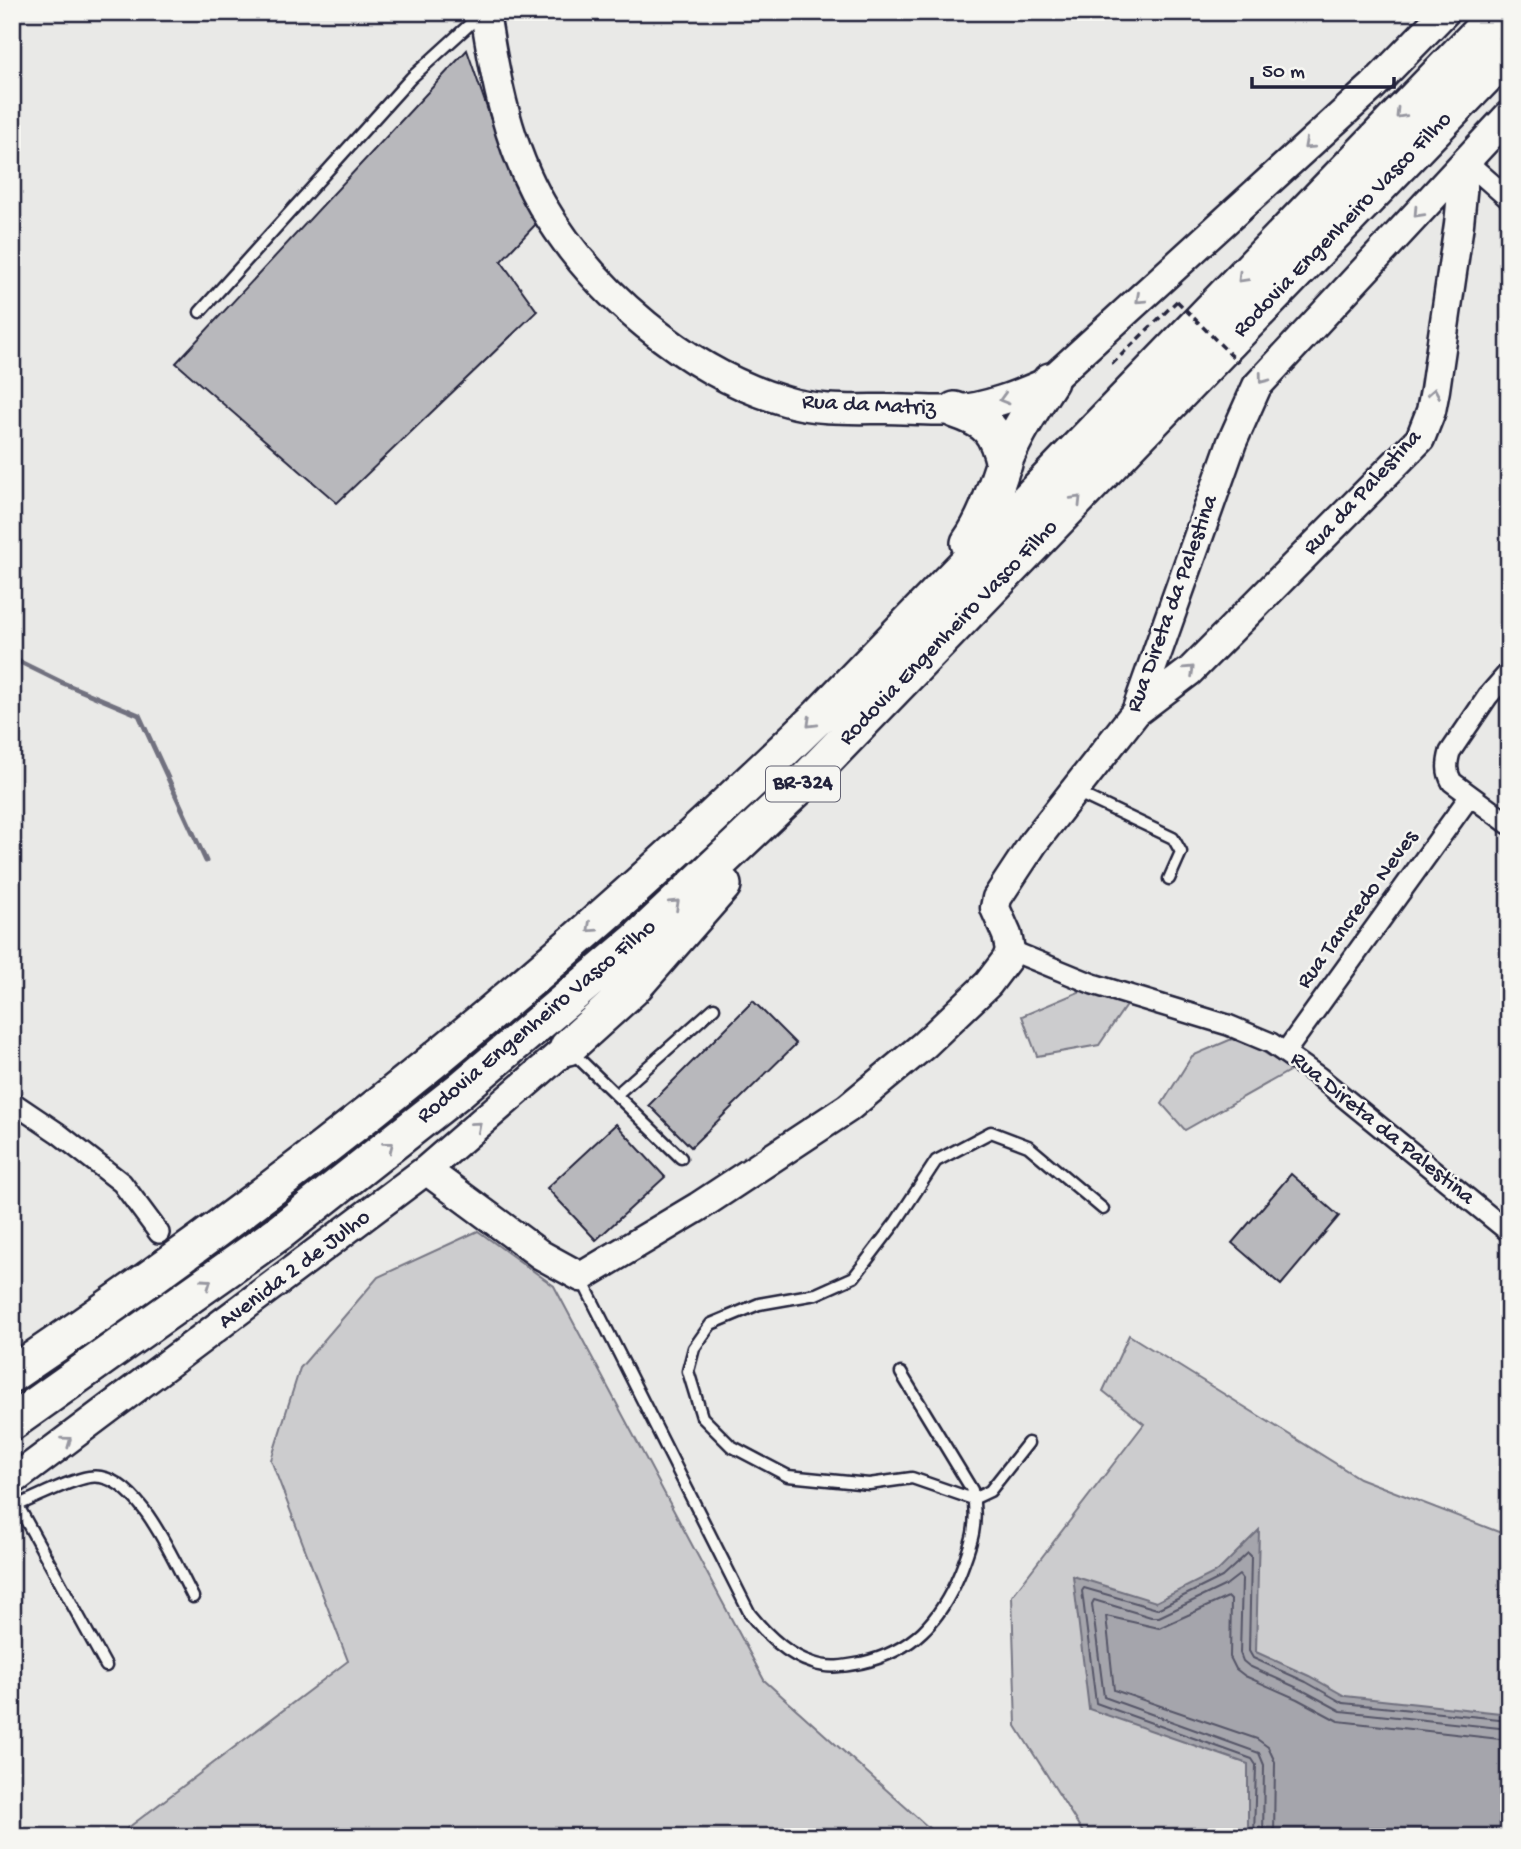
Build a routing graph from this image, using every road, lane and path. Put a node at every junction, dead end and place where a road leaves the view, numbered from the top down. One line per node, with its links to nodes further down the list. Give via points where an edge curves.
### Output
1 (484, 12): 8 (lane, via 411,78); 14 (main road, Rua da Matriz, via 512,136 542,204 564,239 631,312 706,366 786,402 827,409)
2 (1445, 12): 12 (main road, one-way to 12, via 1373,86)
3 (1499, 12): 11 (highway, Rodovia Engenheiro Vasco Filho / BR-324, one-way to 11)
4 (1509, 52): 21 (highway, Rodovia Engenheiro Vasco Filho / BR-324, one-way to 4)
5 (1509, 115): 6 (main road, Rua Direta da Palestina)
6 (1466, 162): 7 (street); 20 (main road, Rua Direta da Palestina, one-way to 20, via 1257,386 1232,442); 20 (main road, Rua da Palestina, one-way to 6, via 1190,671 1420,439 1435,390)
7 (1509, 199)
8 (200, 312)
9 (1239, 363): 10 (path, bridge, via 1177,301)
10 (1112, 365)
11 (1157, 366): 13 (lane); 17 (highway, Rodovia Engenheiro Vasco Filho / BR-324)
12 (1050, 381): 14 (main road, Rua da Matriz, one-way to 14, via 1005,399); 16 (highway)
13 (1120, 386)
14 (955, 411): 16 (highway, via 990,428 998,438)
15 (1054, 454): 17 (lane)
16 (1004, 464): 19 (highway, via 989,510 966,548 868,651)
17 (1041, 486): 19 (highway, Rodovia Engenheiro Vasco Filho / BR-324)
18 (1509, 672): 23 (street, via 1450,752 1449,776)
19 (846, 687): 40 (highway, Rodovia Engenheiro Vasco Filho / BR-324, one-way to 40, via 721,811 577,941 382,1105 189,1251)
20 (1136, 712): 22 (main road, Rua Direta da Palestina)
21 (801, 785): 28 (highway, via 665,953); 38 (highway, Rodovia Engenheiro Vasco Filho / BR-324, one-way to 21, via 280,1232 460,1090 637,940)
22 (1074, 791): 25 (lane, via 1172,838 1181,852); 26 (main road, Rua Direta da Palestina, via 997,898 995,908)
23 (1470, 796): 24 (street); 29 (street, Rua Tancredo Neves)
24 (1509, 824)
25 (1169, 879)
26 (1010, 950): 29 (street, Rua Direta da Palestina, via 1103,987 1245,1031); 37 (main road, via 988,984 848,1108)
27 (714, 1008): 30 (lane)
28 (568, 1047): 30 (lane); 33 (main road, Avenida 2 de Julho, one-way to 28)
29 (1286, 1051): 35 (street, Rua Direta da Palestina)
30 (616, 1096): 32 (lane)
31 (12, 1102): 36 (street, via 122,1183)
32 (681, 1158)
33 (426, 1170): 37 (main road, via 541,1255); 44 (main road, Avenida 2 de Julho, one-way to 33)
34 (1103, 1209): 46 (lane, via 1028,1146 992,1132 936,1161 854,1277 816,1294 759,1304 710,1324 694,1348 688,1371 702,1417 731,1446 788,1476 869,1484 912,1478)
35 (1509, 1232)
36 (159, 1233)
37 (581, 1278): 46 (lane, via 750,1614 768,1636 792,1654 814,1664 841,1667 878,1659 919,1636 936,1619 970,1547 976,1528)
38 (168, 1311): 41 (highway, Rodovia Engenheiro Vasco Filho / BR-324); 43 (highway, via 130,1356)
39 (901, 1373): 46 (lane)
40 (12, 1374)
41 (12, 1422)
42 (1028, 1443): 46 (lane, via 990,1491)
43 (12, 1444)
44 (15, 1493): 45 (lane); 47 (lane, via 88,1477 118,1482 145,1509); 48 (lane)
45 (12, 1495)
46 (974, 1499)
47 (193, 1597)
48 (106, 1666)

